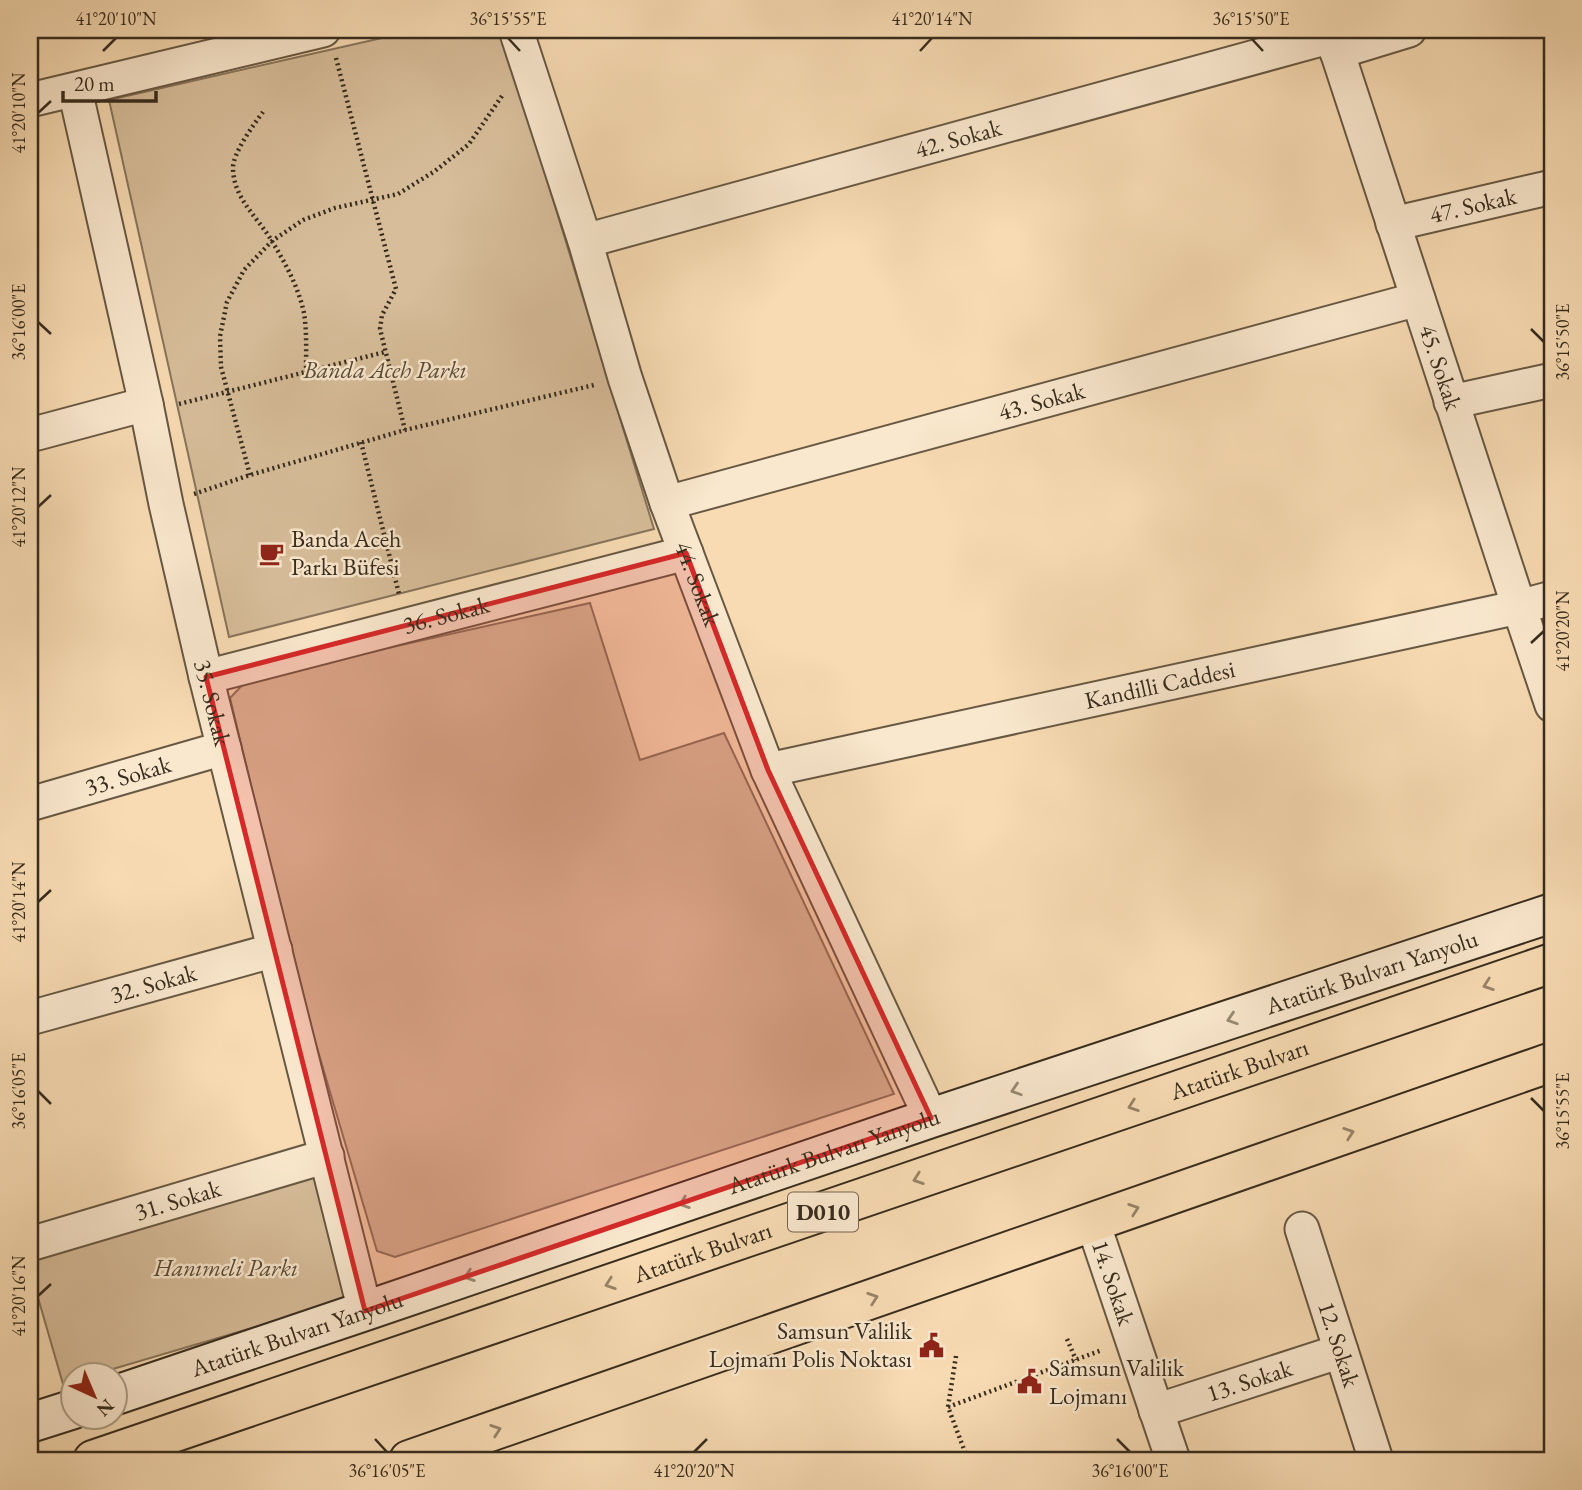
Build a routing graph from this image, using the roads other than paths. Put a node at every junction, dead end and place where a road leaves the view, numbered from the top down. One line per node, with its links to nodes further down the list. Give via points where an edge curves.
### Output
1 (1409, 30): 2 (street, 42. Sokak)
2 (1333, 39): 9 (street, 45. Sokak); 10 (street, 42. Sokak)
3 (210, 43): 4 (street); 6 (street)
4 (329, 43)
5 (520, 45): 10 (street, 44. Sokak)
6 (75, 90): 7 (street); 14 (street, 35. Sokak)
7 (30, 100)
8 (1552, 187): 9 (street, 47. Sokak)
9 (1393, 224): 11 (street, 45. Sokak)
10 (584, 241): 16 (street, 44. Sokak)
11 (1418, 299): 13 (street, 45. Sokak); 16 (street, 43. Sokak)
12 (1552, 380): 13 (street)
13 (1451, 402): 19 (street, 45. Sokak)
14 (147, 408): 15 (street); 20 (street, 35. Sokak)
15 (30, 435)
16 (667, 503): 17 (street, 44. Sokak)
17 (686, 553): 20 (street, 36. Sokak); 23 (street, 44. Sokak)
18 (1552, 598): 19 (street, Kandilli Caddesi)
19 (1519, 607): 21 (street, 45. Sokak); 23 (street, Kandilli Caddesi)
20 (206, 677): 22 (street, 35. Sokak)
21 (1552, 705)
22 (224, 748): 24 (street, 33. Sokak); 26 (street, 35. Sokak)
23 (768, 771): 30 (street, 44. Sokak)
24 (30, 803)
25 (1552, 913): 30 (main road, Atatürk Bulvarı Yanyolu, one-way to 30)
26 (275, 950): 28 (street, 32. Sokak); 31 (street, 35. Sokak)
27 (1552, 963): 41 (highway, Atatürk Bulvarı / D010, one-way to 41)
28 (30, 1018)
29 (1552, 1062): 32 (highway, one-way to 29)
30 (931, 1118): 35 (main road, Atatürk Bulvarı Yanyolu, one-way to 35)
31 (327, 1156): 34 (street, 31. Sokak); 35 (street, 35. Sokak)
32 (1093, 1223): 39 (street, 14. Sokak); 42 (highway, one-way to 32)
33 (1302, 1229): 36 (street, 12. Sokak)
34 (30, 1244)
35 (365, 1311): 37 (main road, Atatürk Bulvarı Yanyolu)
36 (1341, 1350): 39 (street, 13. Sokak); 44 (street, 12. Sokak)
37 (130, 1390)
38 (60, 1411): 40 (main road)
39 (1156, 1411): 43 (street, 14. Sokak)
40 (32, 1416)
41 (93, 1460)
42 (409, 1460)
43 (1173, 1460)
44 (1376, 1460)

